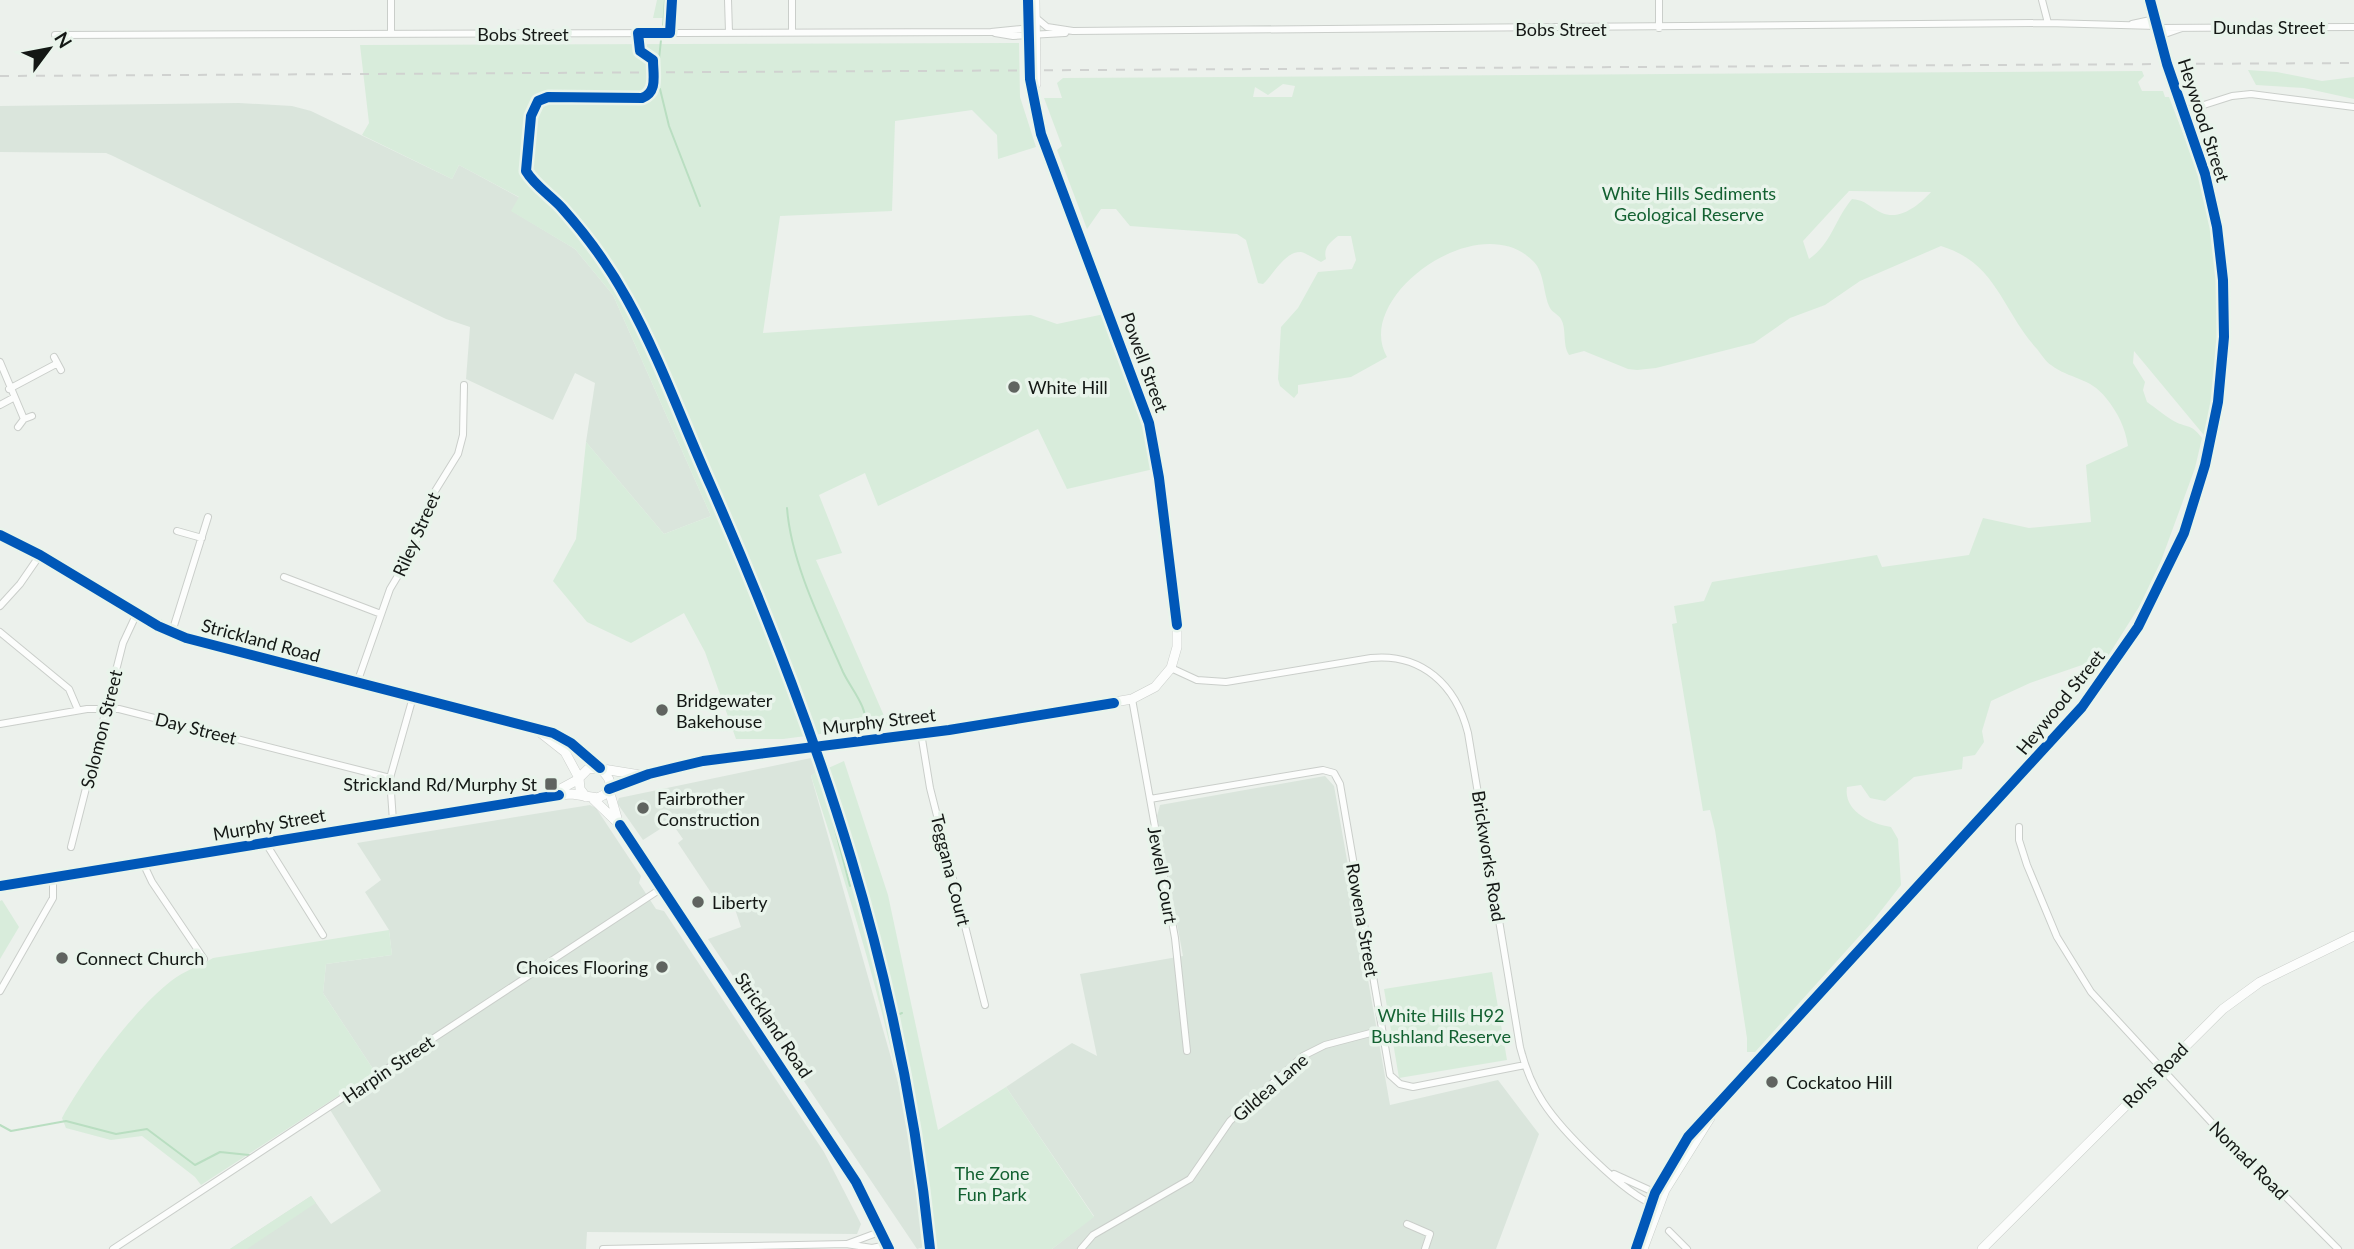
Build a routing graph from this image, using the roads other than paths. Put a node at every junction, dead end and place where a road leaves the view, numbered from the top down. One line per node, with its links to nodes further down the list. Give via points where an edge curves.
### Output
1 (391, 0): 19 (street)
2 (728, 0): 16 (street)
3 (792, 0): 17 (street)
4 (1028, 0): 18 (street, Powell Street)
5 (1035, 0): 9 (street, Powell Street)
6 (1659, 0): 14 (street)
7 (2042, 0): 10 (street)
8 (2152, 0): 12 (street, Heywood Street)
9 (1035, 17): 15 (street, Bobs Street, via 1046,27); 18 (street, Powell Street)
10 (2048, 23): 11 (street, Bobs Street); 14 (street, Bobs Street)
11 (2130, 25): 12 (street, Dundas Street)
12 (2156, 25): 13 (street, Dundas Street); 22 (street, Heywood Street)
13 (2354, 27)
14 (1659, 28): 15 (street, Bobs Street)
15 (1073, 31): 18 (street, Bobs Street)
16 (729, 32): 17 (street, Bobs Street); 19 (street, Bobs Street)
17 (792, 32): 18 (street, Bobs Street)
18 (1031, 32): 41 (street, Powell Street, via 1031,89 1038,121 1151,431 1177,625)
19 (391, 34): 20 (street, Bobs Street)
20 (55, 35)
21 (2354, 107): 22 (street, via 2251,94)
22 (2185, 111): 77 (street, Heywood Street, via 2217,227 2224,347 2206,465 2167,572 2122,654 2070,723 1728,1094)
23 (0, 362): 26 (street)
24 (61, 370): 26 (street, via 55,361)
25 (464, 385): 38 (street, Riley Street, via 458,454 432,496)
26 (9, 389): 27 (street)
27 (13, 398): 28 (street); 29 (street, via 28,418)
28 (0, 405)
29 (18, 427)
30 (208, 517): 33 (street)
31 (177, 531): 33 (street)
32 (0, 535): 34 (street, Strickland Road)
33 (202, 538): 40 (street)
34 (40, 555): 36 (street); 37 (street, Strickland Road)
35 (284, 577): 38 (street)
36 (0, 606)
37 (137, 613): 40 (street, Strickland Road); 45 (street, Solomon Street, via 125,638)
38 (382, 614): 42 (street, Riley Street)
39 (0, 632): 46 (street, via 72,692)
40 (172, 632): 42 (street, Strickland Road)
41 (1171, 668): 44 (street, Murphy Street, via 1155,687); 74 (street, Brickworks Road, via 1214,682 1383,657 1420,665 1451,691 1466,725)
42 (357, 683): 43 (street, Strickland Road)
43 (413, 697): 48 (street, Strickland Road); 52 (street)
44 (1132, 699): 49 (street, Murphy Street); 57 (street, Jewell Court)
45 (107, 708): 46 (street, Day Street); 52 (street, Day Street); 62 (street, Solomon Street)
46 (78, 710): 47 (street, Day Street)
47 (0, 724)
48 (533, 729): 50 (street, Strickland Road, via 564,738); 53 (street, Strickland Road, via 565,752)
49 (921, 733): 51 (street, Murphy Street, via 730,757); 71 (street, Teggana Court, via 930,788)
50 (601, 769): 51 (street, Murphy Street); 53 (street, via 588,769); 54 (street, via 609,778)
51 (649, 774): 54 (street, Murphy Street)
52 (390, 778): 58 (street)
53 (579, 778): 55 (street, Murphy Street); 56 (street, via 580,789)
54 (609, 790): 56 (street, via 601,797); 59 (street, Strickland Road)
55 (543, 796): 56 (street, Murphy Street); 58 (street, Murphy Street)
56 (589, 798): 59 (street, Strickland Road)
57 (1150, 799): 72 (street, Rowena Street, via 1324,770 1334,773 1340,784); 73 (street, Jewell Court, via 1175,938)
58 (393, 821): 61 (street, Murphy Street)
59 (620, 825): 66 (street, Strickland Road)
60 (2019, 827): 75 (street, via 2027,865 2068,957 2091,992)
61 (265, 842): 63 (street, Murphy Street); 67 (street)
62 (71, 847)
63 (143, 863): 64 (street, Murphy Street); 69 (street)
64 (53, 878): 65 (street, Murphy Street); 70 (street, via 53,898)
65 (0, 886)
66 (662, 888): 80 (street, Strickland Road, via 838,1154); 84 (street, Harpin Street)
67 (323, 935)
68 (2354, 936): 75 (street, Rohs Road, via 2260,982 2223,1009)
69 (204, 959)
70 (0, 991)
71 (985, 1005)
72 (1382, 1030): 74 (street, Rowena Street, via 1390,1075 1406,1086); 86 (street, Gildea Lane, via 1325,1045 1303,1056 1230,1122 1190,1179 1093,1235)
73 (1187, 1051)
74 (1525, 1065): 76 (street, via 1546,1106)
75 (2161, 1069): 91 (street, Rohs Road); 92 (street, Nomad Road)
76 (1599, 1162): 77 (street, via 1626,1181); 78 (street, via 1622,1185)
77 (1659, 1195): 78 (street, Heywood Street)
78 (1655, 1205): 88 (street, Heywood Street); 89 (street, Heywood Street)
79 (1407, 1224): 87 (street, via 1430,1234)
80 (882, 1231): 82 (street); 83 (street, Strickland Road)
81 (1669, 1231): 90 (street)
82 (846, 1244): 83 (street); 85 (street)
83 (888, 1247)
84 (113, 1249)
85 (603, 1249)
86 (1081, 1249)
87 (1425, 1249)
88 (1636, 1249)
89 (1643, 1249)
90 (1687, 1249)
91 (1982, 1249)
92 (2338, 1249)

